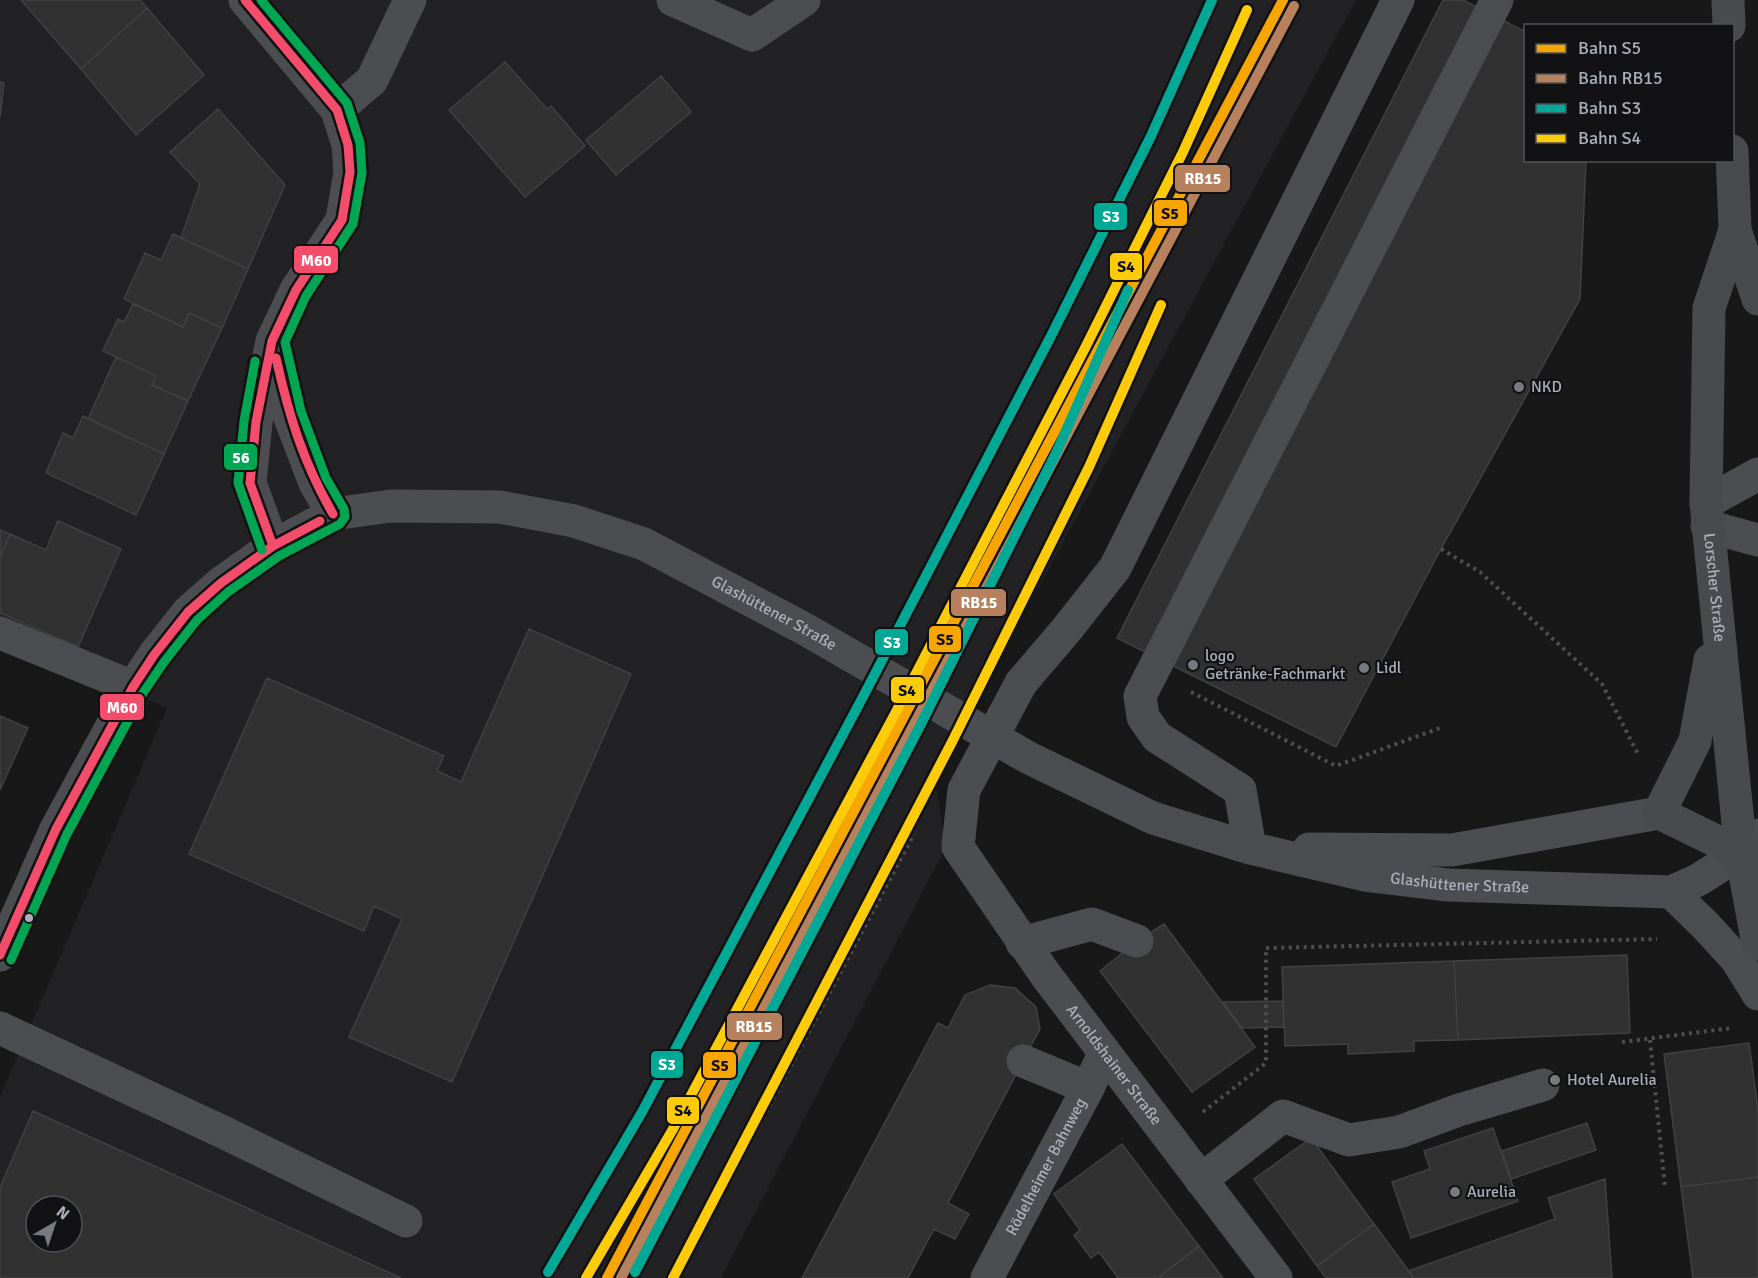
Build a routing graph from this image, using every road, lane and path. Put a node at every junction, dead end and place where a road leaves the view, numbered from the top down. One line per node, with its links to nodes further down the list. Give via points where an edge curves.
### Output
1 (245, 0): 9 (street)
2 (410, 0): 9 (street, via 372,80)
3 (673, 0): 4 (street, via 752,35)
4 (804, 0)
5 (1398, 0): 27 (street, bridge, via 1115,568 1021,683 964,790)
6 (1497, 0): 28 (street, via 1140,696 1143,717 1157,737 1240,789)
7 (1728, 0): 8 (main road)
8 (1729, 24)
9 (336, 110): 13 (street, via 348,145 350,172 342,220 296,290)
10 (1732, 162): 11 (main road, Lorscher Straße)
11 (1735, 230): 12 (main road, Lorscher Straße); 16 (main road, Lorscher Straße, via 1709,308)
12 (1758, 299)
13 (272, 341): 15 (street, via 289,415 315,483); 18 (street, via 256,422 250,483)
14 (1758, 474): 16 (street)
15 (333, 514): 18 (street, Glashüttener Straße); 28 (street, Glashüttener Straße, via 391,506 500,507 574,521 644,544 802,628 1029,758 1153,818)
16 (1706, 515): 17 (street); 20 (main road, Lorscher Straße)
17 (1758, 540)
18 (273, 546): 23 (street, Glashüttener Straße, via 188,612)
19 (1442, 549): 22 (path, via 1480,572)
20 (1717, 623): 26 (main road, via 1695,741); 29 (main road, Lorscher Straße)
21 (0, 633): 23 (street)
22 (1602, 684)
23 (133, 687): 34 (street, Glashüttener Straße, via 56,829)
24 (1181, 687): 25 (path, via 1336,766)
25 (1440, 728)
26 (1659, 813): 28 (street, Glashüttener Straße, via 1452,850); 29 (main road)
27 (959, 842): 32 (street, Arnoldshainer Straße); 48 (path, via 924,816)
28 (1250, 848): 30 (street, Glashüttener Straße, via 1365,875 1448,885)
29 (1752, 852): 30 (street, Glashüttener Straße); 33 (main road, Lorscher Straße)
30 (1671, 892): 35 (street, via 1737,960); 44 (path, via 1670,939 1266,948 1266,1063)
31 (1137, 941): 32 (street, via 1092,924)
32 (1022, 943): 40 (street, Arnoldshainer Straße)
33 (1758, 944)
34 (0, 955)
35 (1758, 994)
36 (0, 1028): 47 (street)
37 (1737, 1028): 38 (path)
38 (1650, 1040): 39 (path); 46 (path)
39 (1622, 1042)
40 (1104, 1054): 43 (street, Rödelheimer Bahnweg); 44 (street, Arnoldshainer Straße)
41 (1023, 1060): 43 (street)
42 (1543, 1085): 45 (street, via 1399,1132 1349,1140 1283,1116)
43 (1088, 1088): 49 (street, Rödelheimer Bahnweg)
44 (1170, 1139): 45 (street, Arnoldshainer Straße)
45 (1200, 1180): 50 (street, Arnoldshainer Straße)
46 (1665, 1187)
47 (406, 1221)
48 (678, 1278)
49 (987, 1278)
50 (1276, 1278)

